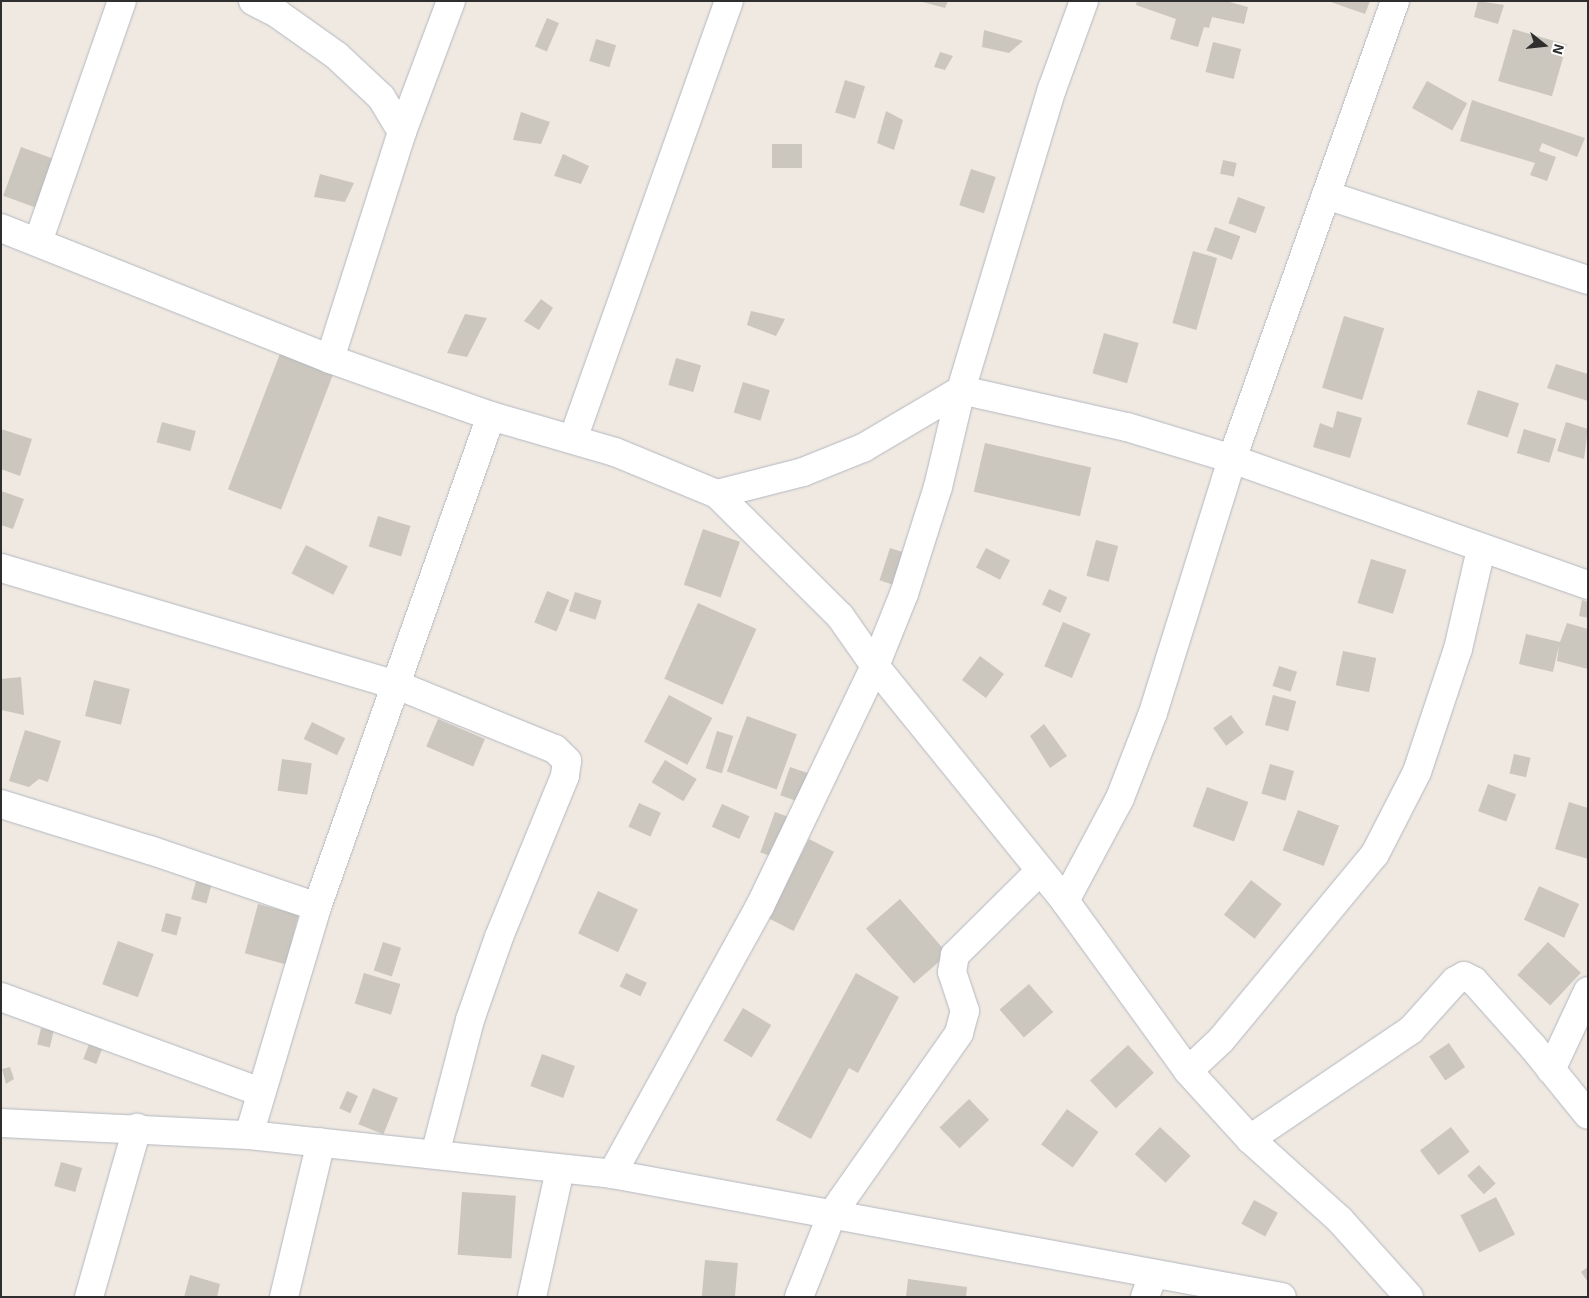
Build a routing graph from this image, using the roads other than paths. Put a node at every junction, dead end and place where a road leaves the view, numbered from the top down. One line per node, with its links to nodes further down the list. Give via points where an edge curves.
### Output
1 (122, 1): 10 (street)
2 (253, 1): 7 (street, via 278,14 337,56 381,97)
3 (451, 1): 7 (street)
4 (729, 1): 15 (street)
5 (1084, 1): 13 (street, via 1052,89)
6 (1395, 1): 8 (street)
7 (402, 132): 12 (street)
8 (1326, 194): 11 (street); 16 (street)
9 (1, 228): 10 (street)
10 (38, 242): 12 (street)
11 (1588, 280)
12 (330, 359): 14 (street)
13 (961, 390): 16 (street, via 1127,427); 17 (street, via 863,448 803,472); 21 (street, via 938,487 907,585)
14 (491, 416): 15 (street); 22 (street)
15 (573, 439): 17 (street, via 670,473)
16 (1232, 458): 18 (street); 25 (street, via 1153,714 1120,798)
17 (717, 494): 21 (street, via 840,616)
18 (1481, 550): 20 (street); 30 (street, via 1458,649 1416,772 1375,854 1221,1040)
19 (1, 568): 22 (street)
20 (1588, 585)
21 (875, 666): 24 (street); 40 (street, via 760,906)
22 (397, 685): 26 (street); 38 (street, via 556,749 567,761 565,776 499,937 470,1020)
23 (1, 804): 26 (street)
24 (1040, 872): 25 (street); 41 (street, via 955,955 952,972 965,1011 959,1033)
25 (1065, 901): 30 (street)
26 (317, 907): 31 (street)
27 (1588, 992): 29 (street)
28 (1, 997): 31 (street)
29 (1551, 1070): 32 (street); 36 (street, via 1474,981 1464,976 1455,981 1411,1030)
30 (1188, 1072): 36 (street)
31 (260, 1092): 35 (street)
32 (1588, 1115)
33 (1, 1124): 34 (street)
34 (137, 1128): 35 (street); 43 (street)
35 (249, 1135): 37 (street)
36 (1250, 1139): 48 (street, via 1340,1220)
37 (321, 1142): 38 (street); 44 (street)
38 (435, 1154): 39 (street)
39 (560, 1170): 40 (street); 45 (street)
40 (612, 1174): 41 (street)
41 (832, 1214): 42 (street); 46 (street)
42 (1149, 1286): 47 (street)
43 (89, 1297)
44 (284, 1297)
45 (532, 1297)
46 (799, 1297)
47 (1282, 1297)
48 (1409, 1297)

